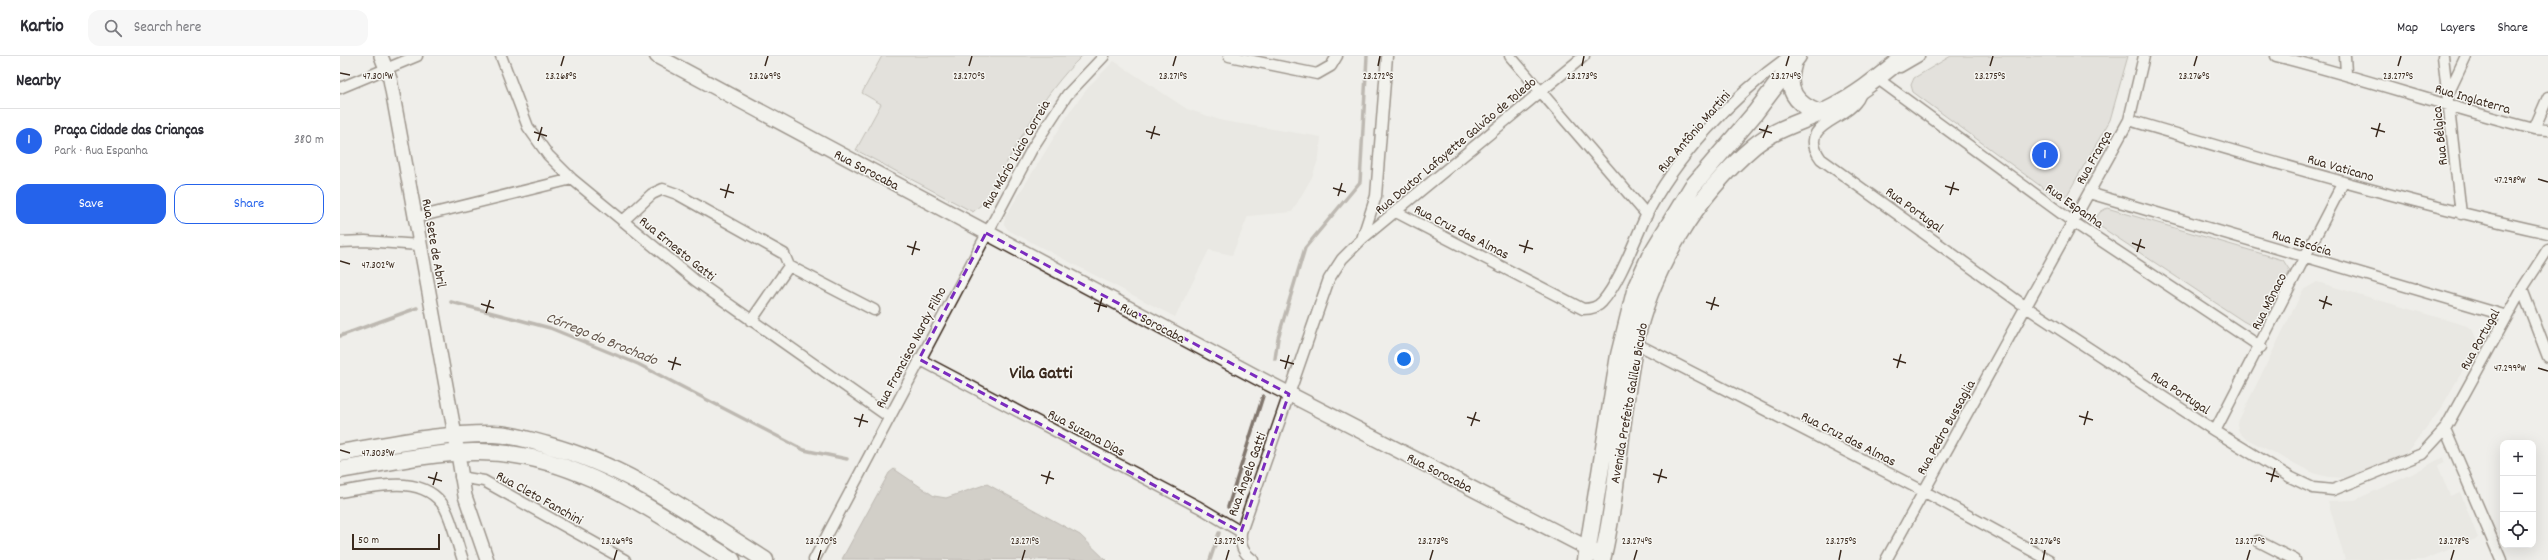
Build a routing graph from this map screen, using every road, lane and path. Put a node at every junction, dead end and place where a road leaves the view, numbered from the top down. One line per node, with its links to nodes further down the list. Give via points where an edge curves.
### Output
1 (381, 56): 19 (street, Rua Sete de Abril)
2 (417, 56): 19 (street)
3 (501, 56): 32 (street, Rua Ernesto Gatti, via 528,127 548,155)
4 (656, 56): 42 (main road, Rua Sorocaba)
5 (1104, 56): 42 (street, Rua Mário Lúcio Correia, via 1067,95 1033,147)
6 (1229, 56): 7 (street, via 1317,74 1331,66)
7 (1337, 56)
8 (1387, 56): 43 (street, via 1376,196)
9 (1510, 56): 24 (street)
10 (1584, 56): 24 (street, Rua Doutor Lafayette Galvão de Toledo)
11 (1919, 56): 21 (street)
12 (2144, 56): 29 (street, Rua França)
13 (2276, 56): 20 (street, Rua Inglaterra)
14 (2345, 56): 20 (street)
15 (2443, 56): 25 (street, Rua Bélgica)
16 (2466, 56): 25 (street)
17 (1902, 57): 21 (main road, Avenida Prefeito Galileu Bicudo)
18 (1794, 58): 28 (main road, via 1790,80 1794,99); 37 (street, Rua Antônio Martini, via 1762,76 1711,128 1686,157); 72 (main road, Avenida Prefeito Galileu Bicudo, via 1755,113 1692,187 1650,256 1636,287 1619,355)
19 (386, 69): 22 (street); 38 (street, Rua Sete de Abril, via 390,79)
20 (2346, 74): 27 (street, Rua Inglaterra)
21 (1878, 79): 23 (main road, Avenida Prefeito Galileu Bicudo); 40 (street, Rua Espanha)
22 (340, 88)
23 (1862, 91): 28 (main road, Avenida Prefeito Galileu Bicudo); 51 (street, Rua Portugal, via 1856,103 1820,127 1814,143 1821,159)
24 (1541, 92): 35 (street, Rua Doutor Lafayette Galvão de Toledo); 37 (street)
25 (2448, 94): 27 (street, Rua Bélgica)
26 (2548, 97): 30 (street)
27 (2450, 107): 30 (street, Rua Inglaterra); 36 (street, Rua Bélgica)
28 (1819, 112): 55 (main road, Avenida Prefeito Galileu Bicudo, via 1771,134 1755,145 1738,160 1703,201 1656,280)
29 (2129, 120): 33 (street, Rua Vaticano); 34 (street, Rua França)
30 (2534, 129): 31 (street, Rua Inglaterra)
31 (2548, 130)
32 (572, 179): 38 (street); 39 (street, Rua Ernesto Gatti)
33 (2343, 183): 36 (street, Rua Vaticano); 47 (street, Rua Mônaco)
34 (2089, 193): 40 (street, Rua França); 47 (street, Rua Escócia)
35 (1396, 212): 43 (street, Rua Doutor Lafayette Galvão de Toledo); 50 (street, Rua Cruz das Almas, via 1583,309)
36 (2460, 214): 41 (street, Rua Vaticano)
37 (1647, 215): 50 (street, Rua Antônio Martini, via 1612,287)
38 (414, 218): 45 (street, Rua Sete de Abril)
39 (623, 221): 48 (street, via 658,190 669,190 784,254); 54 (street, Rua Ernesto Gatti, via 696,281)
40 (2073, 222): 51 (street, Rua França); 56 (street, Rua Espanha)
41 (2548, 232)
42 (986, 233): 58 (street, Rua Francisco Nardy Filho); 59 (main road, Rua Sorocaba)
43 (1362, 239): 59 (street, Rua Doutor Lafayette Galvão de Toledo, via 1342,259 1329,279)
44 (340, 242): 45 (street)
45 (419, 245): 63 (street, Rua Sete de Abril)
46 (2548, 249): 49 (street, Rua Portugal)
47 (2306, 258): 53 (street, Rua Escócia); 56 (street, Rua Mônaco)
48 (788, 266): 52 (street); 54 (street)
49 (2522, 289): 53 (street, Rua Portugal); 57 (street)
50 (1601, 303)
51 (2026, 307): 62 (street, Rua Portugal); 69 (street, Rua Pedro Bussaglia)
52 (874, 310)
53 (2507, 316): 61 (street, Rua Portugal)
54 (751, 321): 60 (street, Rua Ernesto Gatti)
55 (1635, 343): 69 (street, Rua Cruz das Almas); 72 (main road, Avenida Prefeito Galileu Bicudo)
56 (2261, 346): 62 (street, Rua Mônaco)
57 (2548, 357)
58 (919, 359): 60 (street, Rua Francisco Nardy Filho); 70 (street, Rua Suzana Dias, via 1199,507)
59 (1289, 394): 70 (street, Rua Ângelo Gatti); 72 (main road, Rua Sorocaba)
60 (889, 417): 78 (street, Rua Francisco Nardy Filho)
61 (2445, 429): 62 (street, Rua Portugal, via 2422,454 2333,490 2312,488 2290,478); 83 (street)
62 (2216, 431)
63 (455, 436): 64 (street, Rua Sete de Abril); 65 (main road); 77 (main road, via 510,436 601,462 639,481)
64 (457, 452): 66 (main road); 67 (street, Rua Sete de Abril); 76 (main road, via 493,452 521,456 566,468 632,497)
65 (340, 453)
66 (341, 470)
67 (460, 477): 73 (street, Rua Cleto Fanchini, via 484,481); 75 (street, Rua Sete de Abril)
68 (340, 492): 74 (street, via 401,485 421,487 433,494 445,508)
69 (1925, 492): 80 (street, Rua Pedro Bussaglia); 81 (street, Rua Cruz das Almas)
70 (1240, 532): 79 (street, Rua Ângelo Gatti, via 1240,543 1244,553)
71 (2258, 541): 82 (street)
72 (1598, 557)
73 (623, 559)
74 (463, 560)
75 (487, 560)
76 (732, 560)
77 (765, 560)
78 (814, 560)
79 (1253, 560)
80 (1886, 560)
81 (2049, 560)
82 (2295, 560)
83 (2502, 560)

